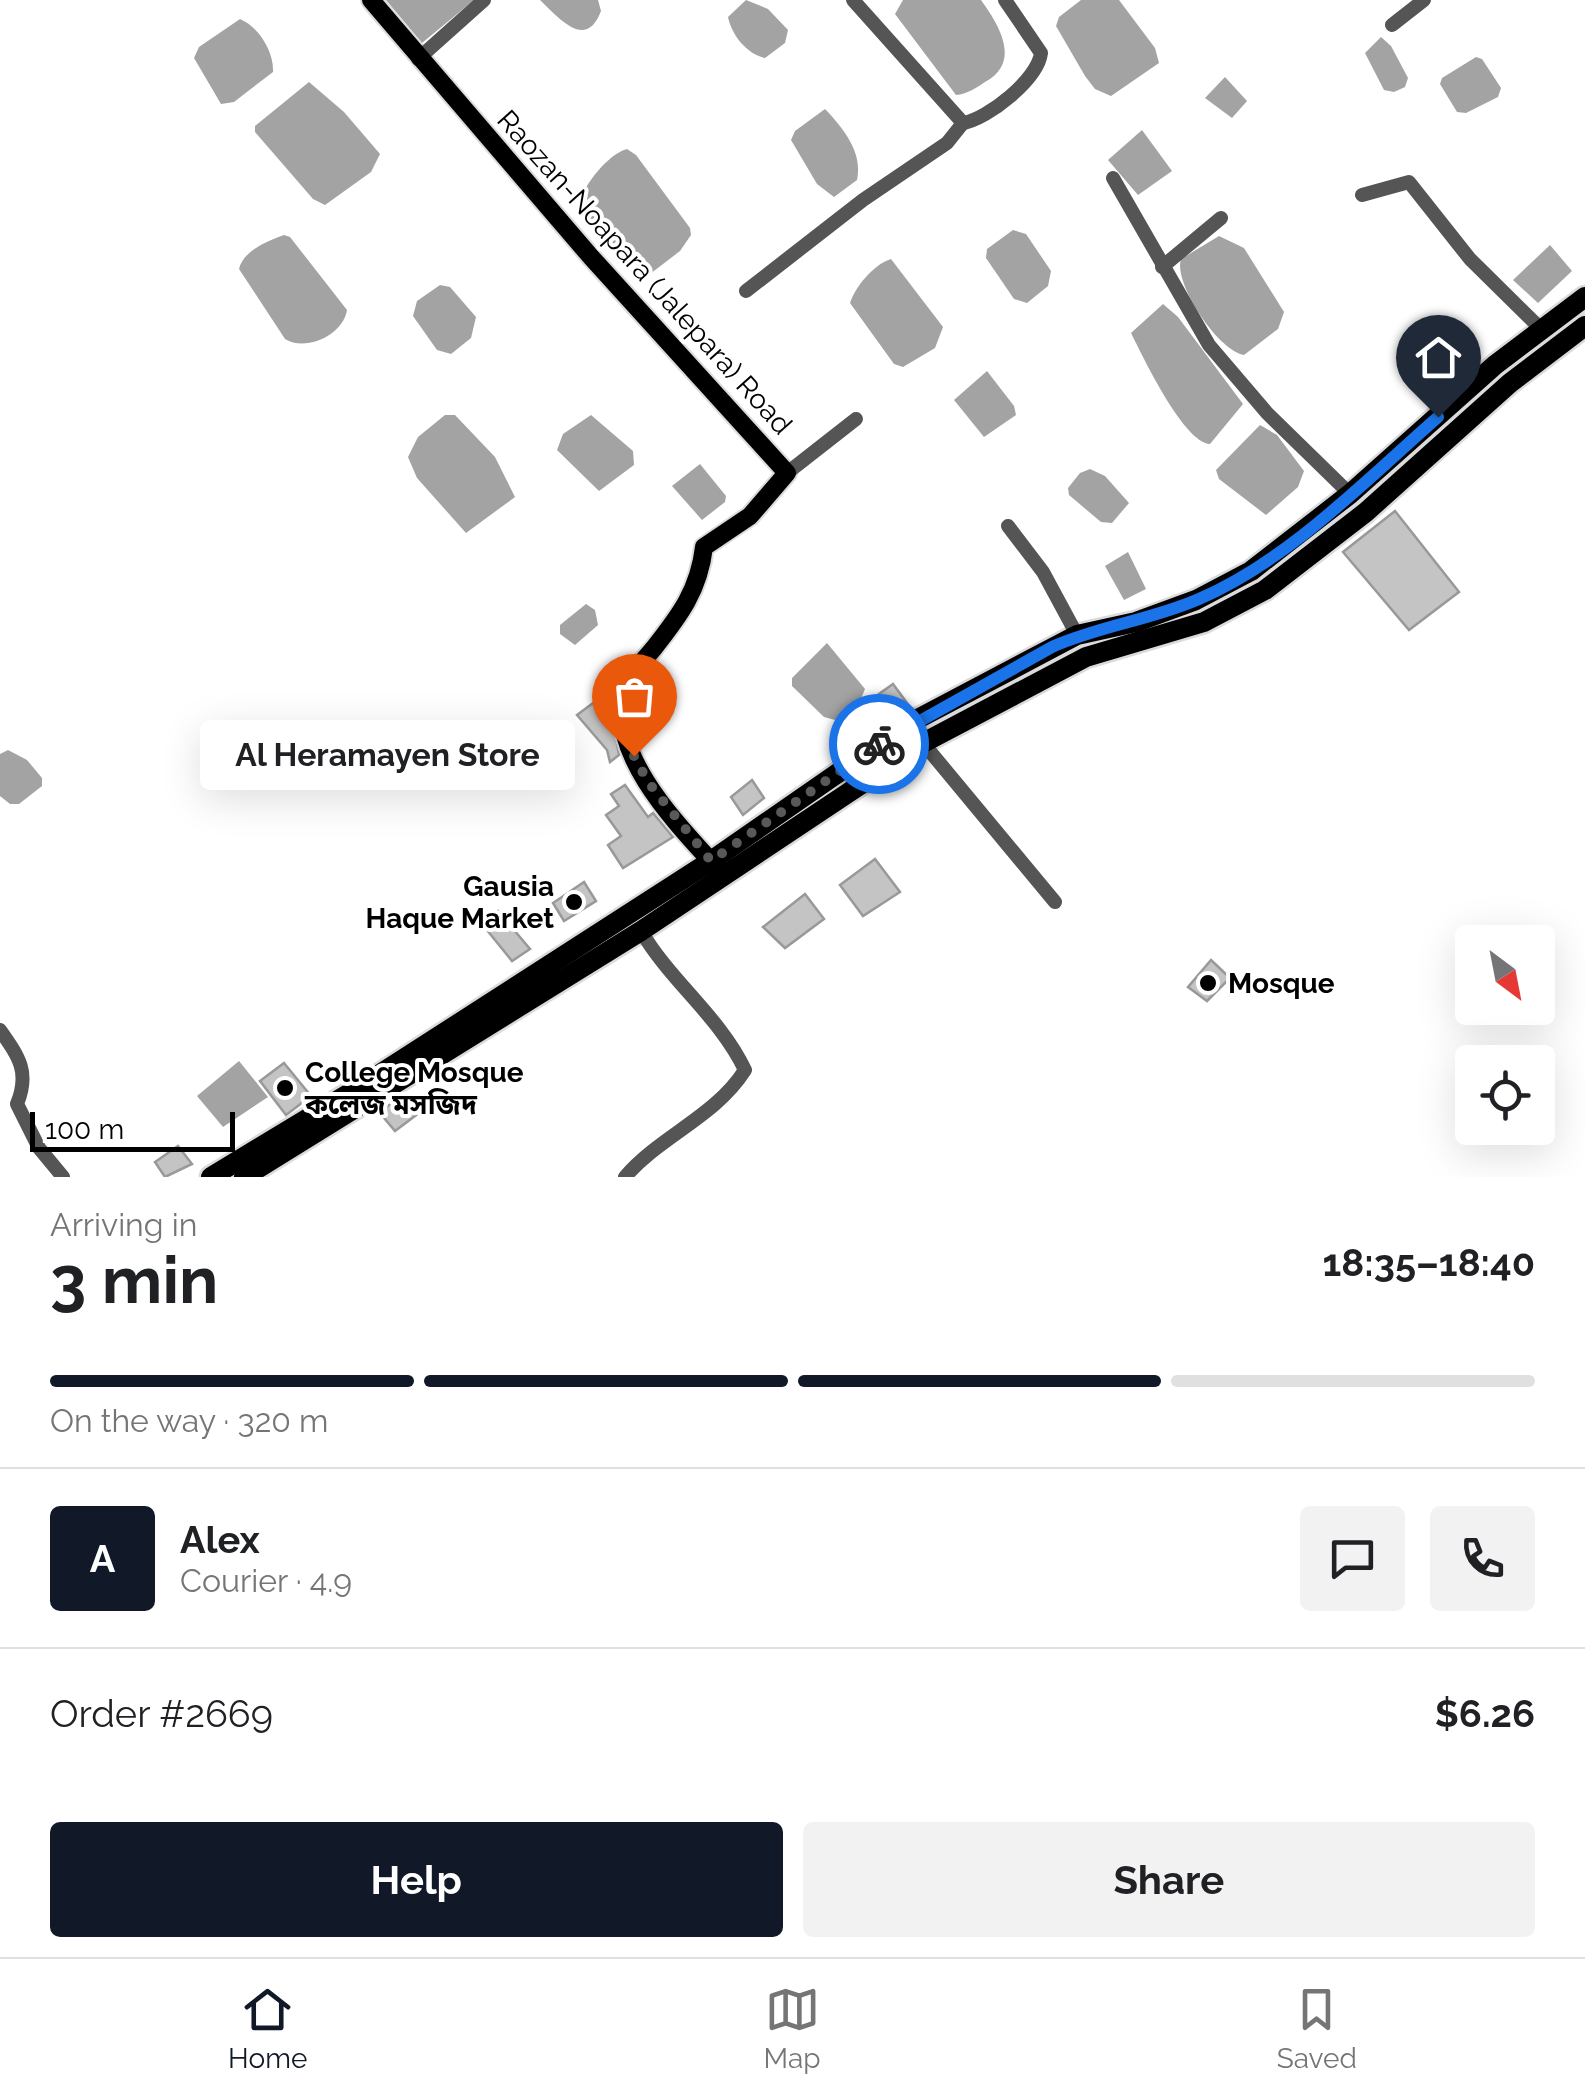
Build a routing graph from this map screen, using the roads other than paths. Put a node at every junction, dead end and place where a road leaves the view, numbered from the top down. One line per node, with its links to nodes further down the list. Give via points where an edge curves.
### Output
1 (371, 0): 7 (main road, Raozan-Noapara (Jalepara) Road)
2 (484, 0): 7 (street)
3 (853, 0): 8 (street)
4 (1005, 0): 8 (street, via 1041,60 1016,90)
5 (1424, 0): 6 (street)
6 (1392, 25)
7 (418, 59): 18 (main road, Raozan-Noapara (Jalepara) Road)
8 (964, 123): 13 (street, via 947,143)
9 (1113, 178): 12 (street)
10 (1362, 195): 16 (street, via 1408,182 1470,258)
11 (1220, 218): 12 (street)
12 (1162, 267): 19 (street, via 1209,345)
13 (746, 291)
14 (1585, 297): 16 (highway)
15 (1585, 326): 22 (highway, via 1265,590 1204,622 1086,657)
16 (1542, 330): 19 (highway)
17 (856, 419): 18 (street)
18 (787, 473): 23 (main road, Raozan-Noapara (Jalepara) Road, via 750,516 704,547 686,608 624,688 619,720 634,756)
19 (1350, 494): 21 (highway, via 1224,587 1136,622)
20 (1008, 526): 21 (street, via 1043,572)
21 (1077, 636): 23 (highway, via 910,723)
22 (924, 743): 23 (highway); 24 (street)
23 (718, 869): 25 (highway); 28 (highway)
24 (1055, 902)
25 (641, 931): 29 (highway); 30 (street, via 730,1039 745,1070 690,1127)
26 (0, 1030): 27 (street, via 23,1063 17,1104)
27 (63, 1177)
28 (210, 1177)
29 (244, 1177)
30 (626, 1177)

